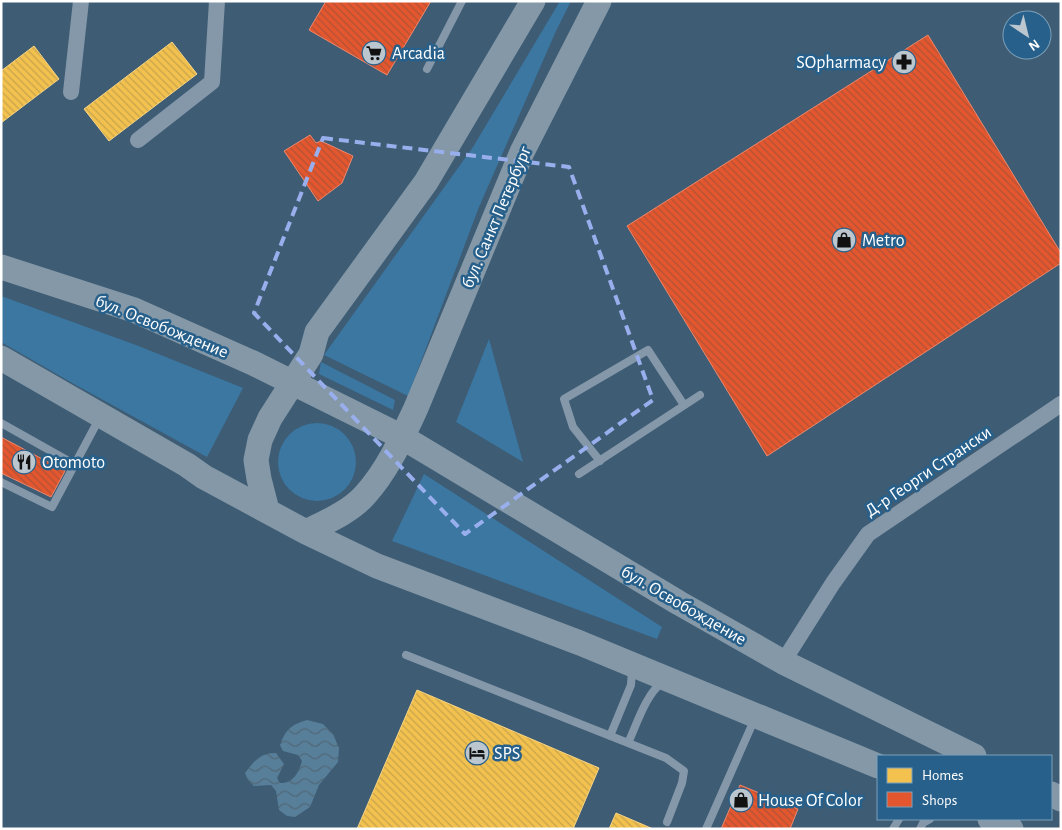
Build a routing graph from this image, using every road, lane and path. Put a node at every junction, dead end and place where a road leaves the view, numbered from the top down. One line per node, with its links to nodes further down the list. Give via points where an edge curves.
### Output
1 (81, 1): 7 (street)
2 (217, 1): 8 (street, via 212,82)
3 (462, 1): 6 (lane)
4 (532, 1): 11 (main road, via 426,182 317,332 312,354)
5 (599, 1): 17 (main road, бул. Санкт Петербург, via 522,152)
6 (427, 69)
7 (71, 92)
8 (138, 140)
9 (1, 267): 11 (main road, бул. Освобождение, via 134,310)
10 (1, 358): 15 (main road)
11 (291, 383): 17 (main road, бул. Освобождение); 22 (main road, via 270,418 260,440 256,460)
12 (700, 395): 14 (lane)
13 (1061, 404): 25 (street, Д-р Георги Странски, via 868,534)
14 (684, 405): 18 (lane); 18 (lane, via 648,350 564,399 573,427)
15 (101, 416): 19 (lane); 22 (main road)
16 (1, 423): 19 (lane)
17 (402, 438): 23 (main road, бул. Санкт Петербург, via 364,496 348,509); 25 (main road, бул. Освобождение)
18 (600, 461): 20 (lane)
19 (74, 464): 21 (lane, via 52,508)
20 (579, 474)
21 (1, 482)
22 (267, 510): 23 (main road)
23 (306, 532): 26 (main road, via 377,566)
24 (406, 655): 29 (lane)
25 (783, 662): 31 (main road, бул. Освобождение)
26 (633, 665): 27 (main road); 29 (lane, via 631,685)
27 (667, 680): 28 (main road); 30 (lane, via 656,686 649,696)
28 (756, 716): 32 (main road); 36 (lane)
29 (610, 736): 30 (lane)
30 (628, 743): 35 (lane, via 666,758 684,771)
31 (972, 755)
32 (877, 766)
33 (928, 820): 37 (lane)
34 (992, 820): 38 (main road)
35 (667, 822)
36 (706, 829)
37 (920, 829)
38 (1011, 829)

